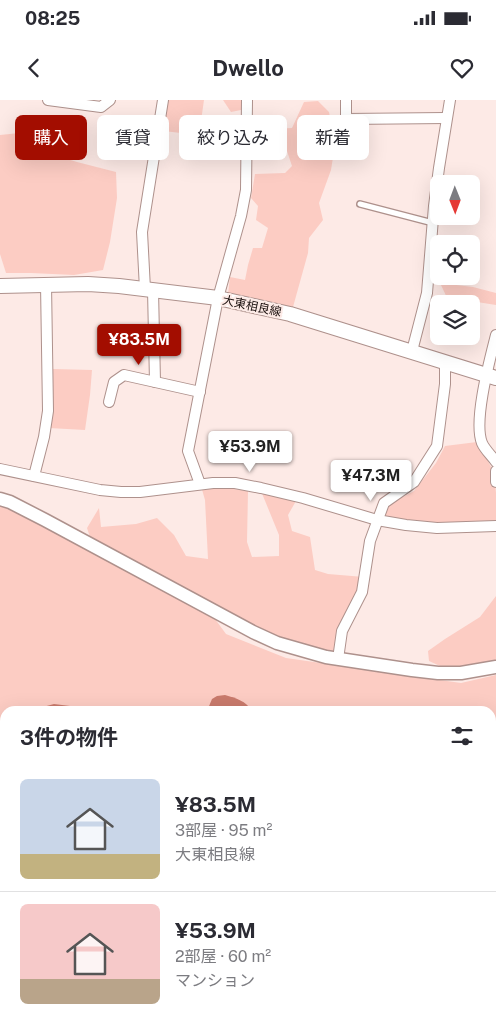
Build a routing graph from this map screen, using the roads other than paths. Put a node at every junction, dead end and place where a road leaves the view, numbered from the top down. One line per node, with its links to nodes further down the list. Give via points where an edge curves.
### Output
1 (48, 100): 2 (street, via 101,107)
2 (110, 100)
3 (164, 100): 14 (street, via 142,232)
4 (247, 100): 15 (street, via 246,190)
5 (346, 100): 7 (street, via 346,119)
6 (450, 100): 7 (street)
7 (446, 118): 8 (street)
8 (437, 175)
9 (360, 204): 10 (lane)
10 (430, 222)
11 (433, 225): 17 (street, via 427,293)
12 (46, 284): 13 (main road, 大東相良線); 14 (main road, 大東相良線); 26 (street, via 48,411)
13 (0, 286)
14 (149, 289): 15 (main road, 大東相良線); 20 (street)
15 (218, 298): 17 (main road, 大東相良線, via 290,314); 21 (street)
16 (496, 335): 19 (street)
17 (412, 351): 18 (main road, 大東相良線)
18 (445, 362): 19 (main road, 大東相良線); 30 (street, via 437,446 414,482 384,503)
19 (491, 376): 23 (street, via 479,428 482,443)
20 (155, 382): 21 (street); 22 (street, via 124,375 114,382)
21 (200, 392): 28 (street, via 188,452)
22 (109, 402)
23 (496, 462)
24 (0, 469): 26 (street)
25 (496, 471): 27 (street)
26 (34, 476): 28 (street, via 121,492)
27 (496, 482)
28 (200, 484): 30 (street, via 235,483 261,488)
29 (0, 499): 32 (street, via 253,632 277,643)
30 (377, 520): 31 (street, via 436,528); 32 (street, via 370,541 362,592 342,631)
31 (496, 526)
32 (338, 659): 33 (street, via 438,673)
33 (496, 667)

